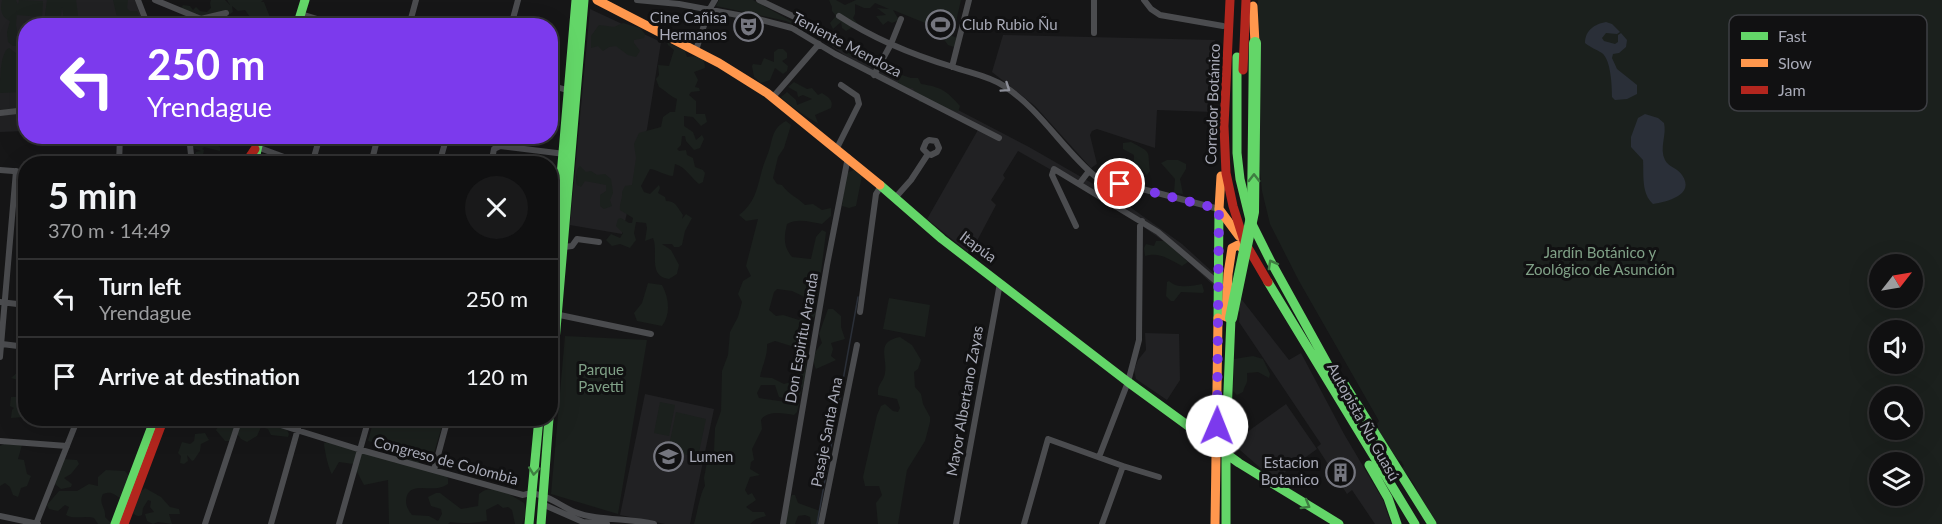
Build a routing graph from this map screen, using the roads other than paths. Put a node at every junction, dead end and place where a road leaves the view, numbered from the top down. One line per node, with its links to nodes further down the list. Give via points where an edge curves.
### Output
1 (138, 0): 23 (street)
2 (155, 0): 24 (street)
3 (305, 0): 26 (main road)
4 (416, 0): 27 (street)
5 (518, 0): 28 (street)
6 (576, 0): 42 (main road)
7 (584, 0): 42 (main road)
8 (597, 0): 37 (main road, Itapúa)
9 (637, 0): 20 (street, Teniente Mendoza)
10 (715, 0): 20 (street)
11 (759, 0): 30 (street)
12 (969, 0): 38 (street)
13 (1094, 0): 34 (street)
14 (1144, 0): 31 (street, via 1160,15)
15 (1224, 0): 31 (main road)
16 (1230, 0): 46 (main road, Corredor Botánico)
17 (1238, 0): 48 (main road, Corredor Botánico)
18 (1246, 0): 48 (main road, via 1244,61)
19 (1253, 0): 98 (main road, one-way to 19, bridge, via 1228,420 1232,304 1249,238 1253,201)
20 (709, 10): 32 (street, Teniente Mendoza); 37 (street)
21 (226, 13): 25 (street)
22 (839, 16): 36 (street)
23 (145, 18)
24 (199, 18)
25 (205, 18)
26 (300, 18)
27 (411, 18)
28 (513, 18)
29 (902, 19): 36 (street)
30 (797, 20): 32 (street); 33 (street)
31 (1223, 26): 46 (main road)
32 (792, 28): 35 (street, Teniente Mendoza)
33 (820, 29)
34 (1094, 33)
35 (819, 44): 39 (street, Teniente Mendoza); 43 (street)
36 (891, 44): 38 (street); 39 (street)
37 (696, 50): 43 (main road, Itapúa)
38 (952, 67): 58 (street, one-way to 58, via 986,77 1010,91)
39 (874, 75): 47 (street, Teniente Mendoza)
40 (841, 85): 50 (street, via 857,96 859,104)
41 (558, 87): 42 (street)
42 (572, 91): 51 (main road)
43 (773, 97): 50 (main road, Itapúa)
44 (18, 111): 45 (street)
45 (0, 113)
46 (1225, 116): 48 (main road, Corredor Botánico)
47 (999, 138)
48 (1230, 139): 62 (main road); 66 (main road, Corredor Botánico, via 1226,173); 77 (main road, Corredor Botánico, one-way to 48, via 1250,220)
49 (262, 144): 53 (street)
50 (837, 148): 55 (main road, Itapúa)
51 (567, 154): 54 (street, via 500,146 494,149); 65 (main road); 68 (main road)
52 (928, 154): 61 (street)
53 (287, 156)
54 (493, 156)
55 (848, 157): 60 (main road, Itapúa); 117 (street, Don Espiritu Aranda)
56 (0, 170): 57 (street)
57 (16, 171): 73 (street)
58 (1089, 171): 59 (street); 62 (street, via 1096,177)
59 (1079, 184): 63 (street); 64 (street, via 1054,169 1052,175)
60 (880, 186): 61 (main road, Itapúa); 75 (street)
61 (895, 198): 70 (main road, Itapúa)
62 (1219, 209): 66 (main road); 71 (main road)
63 (1142, 221): 71 (street); 84 (street, via 1139,340)
64 (1076, 226)
65 (558, 234)
66 (1244, 241): 69 (main road, Corredor Botánico)
67 (599, 242): 68 (street, via 577,239 572,246)
68 (564, 247): 72 (main road)
69 (1252, 255): 79 (main road, Corredor Botánico); 98 (main road, via 1236,245 1229,263)
70 (1000, 283): 84 (main road, Itapúa); 119 (street, Mayor Albertano Zayas)
71 (1218, 283): 98 (main road)
72 (558, 287)
73 (2, 302): 74 (street); 80 (street)
74 (18, 304)
75 (860, 312)
76 (558, 315): 78 (street)
77 (1301, 315): 104 (main road, Autopista Ñu Guasú); 127 (main road)
78 (651, 334)
79 (1299, 335): 125 (main road, Autopista Ñu Guasú, via 1382,488); 126 (main road)
80 (2, 344): 82 (street); 83 (street)
81 (857, 345): 118 (street, Pasaje Santa Ana)
82 (18, 346)
83 (0, 357)
84 (1128, 382): 98 (main road, Itapúa); 100 (street)
85 (75, 426): 97 (street)
86 (152, 426): 108 (main road)
87 (161, 426): 109 (main road)
88 (237, 426): 110 (street)
89 (283, 426): 95 (street, Congreso de Colombia)
90 (300, 426): 95 (street)
91 (367, 426): 99 (street)
92 (446, 426): 102 (street)
93 (539, 426): 105 (main road, one-way to 105)
94 (548, 426): 105 (main road)
95 (298, 431): 99 (street, Congreso de Colombia); 111 (street)
96 (0, 441): 97 (street)
97 (67, 446): 107 (street)
98 (1223, 447): 122 (main road); 123 (main road); 124 (main road, Itapúa, one-way to 124)
99 (361, 450): 102 (street, Congreso de Colombia); 112 (street)
100 (1099, 457): 101 (street); 120 (street, via 1048,439)
101 (1123, 466): 103 (street); 121 (street)
102 (434, 470): 105 (street, Congreso de Colombia)
103 (1159, 477)
104 (1396, 481)
105 (535, 498): 113 (main road); 114 (main road); 115 (street, Congreso de Colombia, via 583,522); 116 (street, Congreso de Colombia, via 585,516)
106 (0, 516): 107 (street)
107 (37, 524)
108 (116, 524)
109 (124, 524)
110 (205, 524)
111 (271, 524)
112 (339, 524)
113 (529, 524)
114 (541, 524)
115 (607, 524)
116 (654, 524)
117 (783, 524)
118 (821, 524)
119 (956, 524)
120 (1024, 524)
121 (1102, 524)
122 (1215, 524)
123 (1226, 524)
124 (1339, 524)
125 (1397, 524)
126 (1415, 524)
127 (1432, 524)

